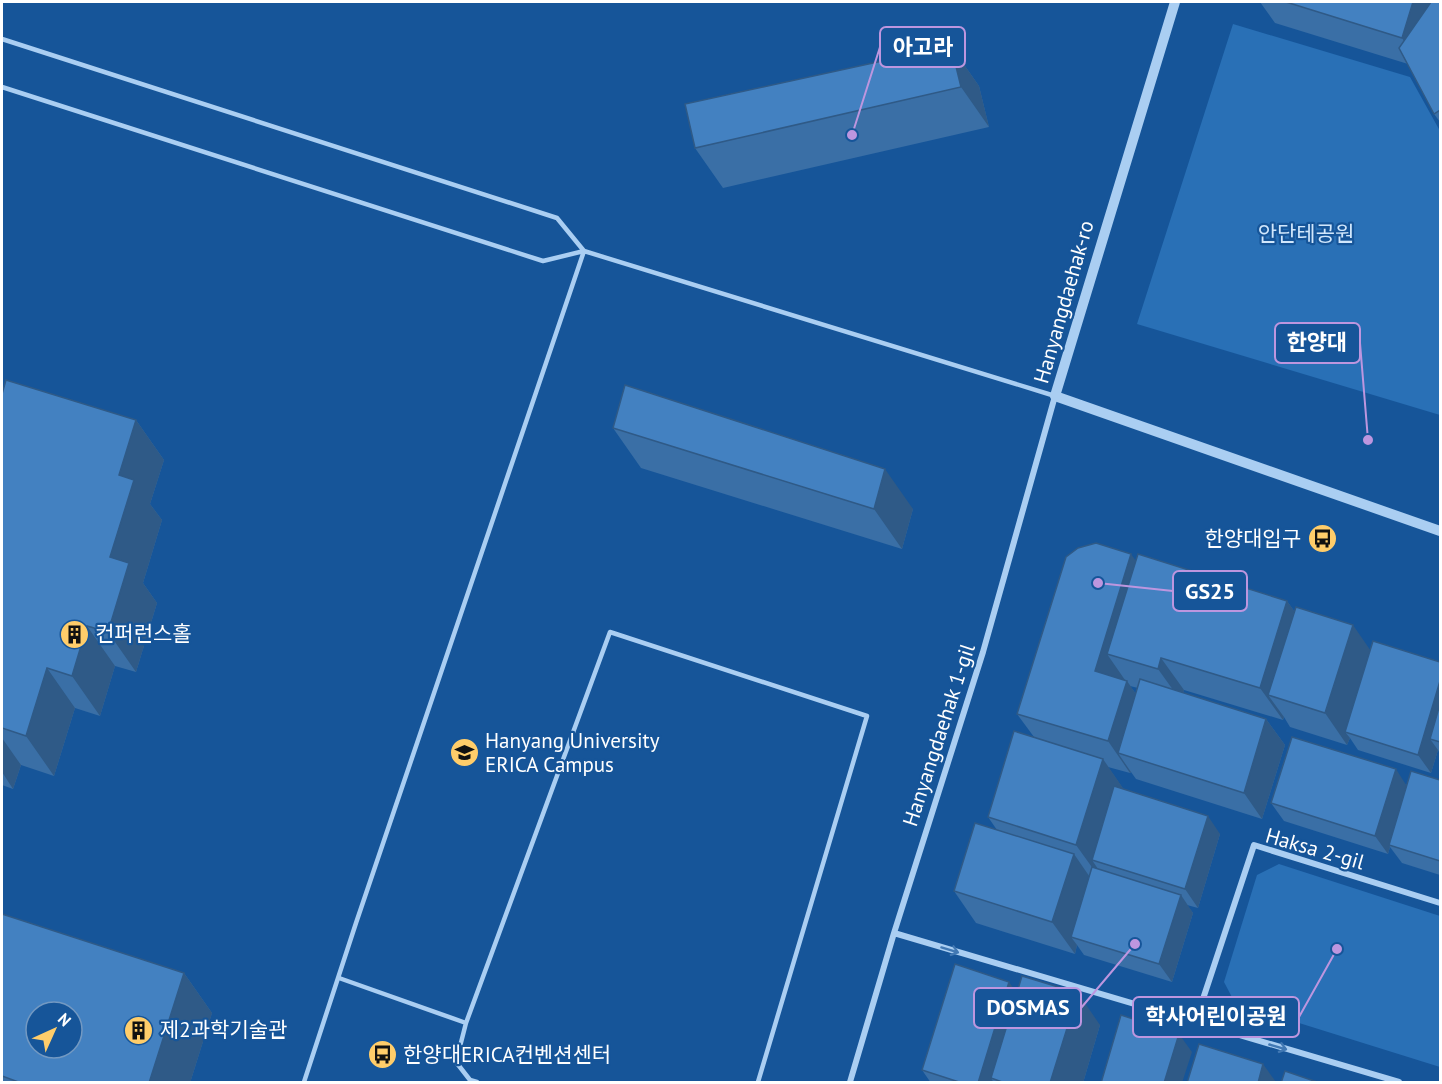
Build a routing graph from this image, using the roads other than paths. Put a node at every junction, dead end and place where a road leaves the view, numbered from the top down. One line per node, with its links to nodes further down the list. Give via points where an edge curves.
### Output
1 (1175, 2): 5 (street, Hanyangdaehak-ro)
2 (2, 39): 4 (lane, via 557,218)
3 (2, 87): 4 (lane, via 543,261)
4 (584, 251): 5 (lane); 9 (lane)
5 (1055, 396): 6 (street, Hanyangdaehak-ro); 8 (street, Hanyangdaehak 1-gil, via 983,652)
6 (1440, 531)
7 (1440, 903): 11 (street, Haksa 2-gil, via 1254,845)
8 (894, 933): 11 (street, one-way to 11); 15 (street, Hanyangdaehak 1-gil)
9 (339, 978): 10 (lane); 12 (lane)
10 (466, 1023): 13 (lane, via 456,1062); 14 (lane, via 610,632 867,716)
11 (1196, 1023): 16 (street, one-way to 16)
12 (304, 1083)
13 (477, 1083)
14 (758, 1083)
15 (850, 1083)
16 (1399, 1083)

